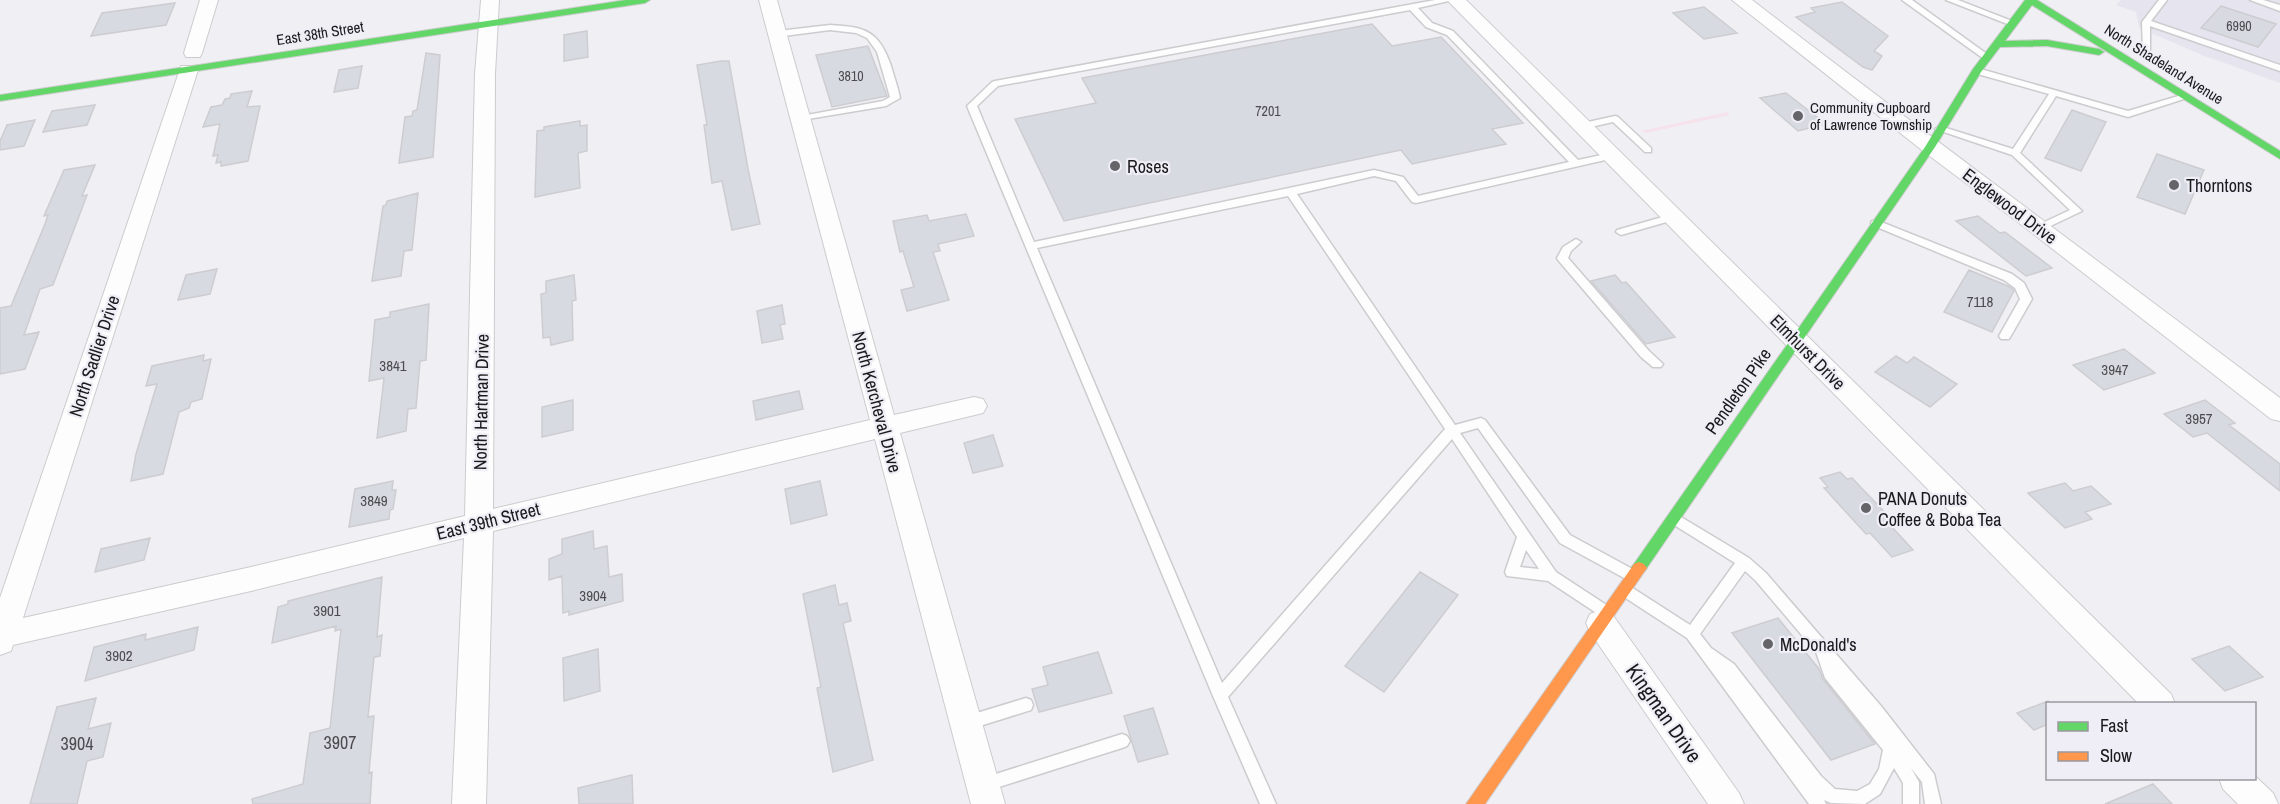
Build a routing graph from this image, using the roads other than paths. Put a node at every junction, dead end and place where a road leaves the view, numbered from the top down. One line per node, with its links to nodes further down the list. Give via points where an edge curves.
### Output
1 (209, 0): 20 (street, North Sadlier Drive)
2 (645, 0): 14 (main road, East 38th Street)
3 (768, 0): 17 (street, North Kercheval Drive)
4 (1449, 0): 12 (lane)
5 (1456, 0): 29 (street, Elmhurst Drive)
6 (1741, 0): 30 (street, Englewood Drive)
7 (1905, 0): 21 (lane)
8 (1950, 0): 16 (lane)
9 (2030, 0): 16 (main road, Pendleton Pike); 22 (main road, North Shadeland Avenue)
10 (2163, 0): 15 (lane)
11 (2254, 0): 13 (lane)
12 (1412, 7): 35 (lane, via 1429,25 1450,33); 42 (lane, via 995,84 972,106)
13 (2280, 8)
14 (490, 10): 20 (main road, East 38th Street); 51 (street, North Hartman Drive, via 485,74)
15 (2146, 22): 19 (lane); 23 (lane)
16 (2013, 23): 18 (main road, Pendleton Pike)
17 (776, 34): 28 (street, North Kercheval Drive); 28 (lane, via 826,27 849,29 872,38 879,45 895,88 895,98 886,103)
18 (1997, 44): 21 (main road, Pendleton Pike); 22 (main road, via 2057,44)
19 (2146, 50)
20 (192, 57): 27 (main road, East 38th Street); 59 (street, North Sadlier Drive)
21 (1987, 57): 24 (main road, Pendleton Pike)
22 (2122, 58): 26 (main road, North Shadeland Avenue)
23 (2280, 68)
24 (1977, 71): 25 (lane); 30 (main road, Pendleton Pike)
25 (2054, 93): 26 (lane, via 2128,114); 32 (lane)
26 (2185, 97): 34 (main road, North Shadeland Avenue)
27 (0, 98)
28 (800, 119): 48 (street, North Kercheval Drive)
29 (1582, 126): 31 (lane, via 1616,119); 33 (street, Elmhurst Drive)
30 (1935, 138): 32 (lane); 38 (main road, Pendleton Pike); 39 (street, Englewood Drive)
31 (1648, 150)
32 (2015, 153): 39 (lane, via 2077,211)
33 (1611, 156): 35 (lane); 37 (street, Elmhurst Drive)
34 (2280, 156)
35 (1576, 164): 36 (lane, via 1416,200 1399,179 1374,173)
36 (1291, 192): 42 (lane); 49 (lane)
37 (1674, 217): 40 (lane); 44 (street, Elmhurst Drive)
38 (1876, 223): 43 (lane, via 2008,277 2020,286 2026,299); 44 (main road, Pendleton Pike)
39 (2040, 228): 47 (street, Englewood Drive)
40 (1621, 232)
41 (1576, 242): 45 (lane, via 1562,258)
42 (1031, 246): 61 (lane)
43 (2005, 336)
44 (1796, 340): 50 (main road, Pendleton Pike); 62 (street, Elmhurst Drive)
45 (1657, 364)
46 (974, 406): 48 (street, East 39th Street)
47 (2280, 412)
48 (884, 426): 51 (street, East 39th Street); 64 (street, North Kercheval Drive)
49 (1452, 430): 52 (lane); 55 (lane, via 1481,423 1565,539); 61 (lane)
50 (1673, 517): 53 (lane); 55 (main road, Pendleton Pike)
51 (479, 524): 59 (street, East 39th Street); 70 (street, North Hartman Drive)
52 (1524, 536): 54 (lane); 54 (lane, via 1512,572)
53 (1744, 562): 58 (lane); 60 (lane)
54 (1551, 576): 57 (lane)
55 (1632, 576): 56 (main road, Pendleton Pike)
56 (1624, 589): 57 (main road, Pendleton Pike); 58 (lane)
57 (1604, 618): 72 (main road, Pendleton Pike); 73 (street, Kingman Drive)
58 (1692, 634): 69 (lane, via 1705,652 1729,668)
59 (1, 639)
60 (1823, 650): 66 (lane, via 1830,674); 75 (lane, via 1929,779)
61 (1220, 696): 71 (lane)
62 (2158, 702)
63 (1026, 705): 64 (lane)
64 (965, 724): 68 (street, North Kercheval Drive)
65 (1122, 741): 68 (lane)
66 (1891, 748): 69 (lane, via 1886,771 1875,789 1859,799); 74 (lane, via 1911,782)
67 (2237, 780): 76 (street)
68 (985, 794)
69 (1831, 801)
70 (469, 804)
71 (1268, 804)
72 (1475, 804)
73 (1727, 804)
74 (1911, 804)
75 (1933, 804)
76 (2261, 804)

